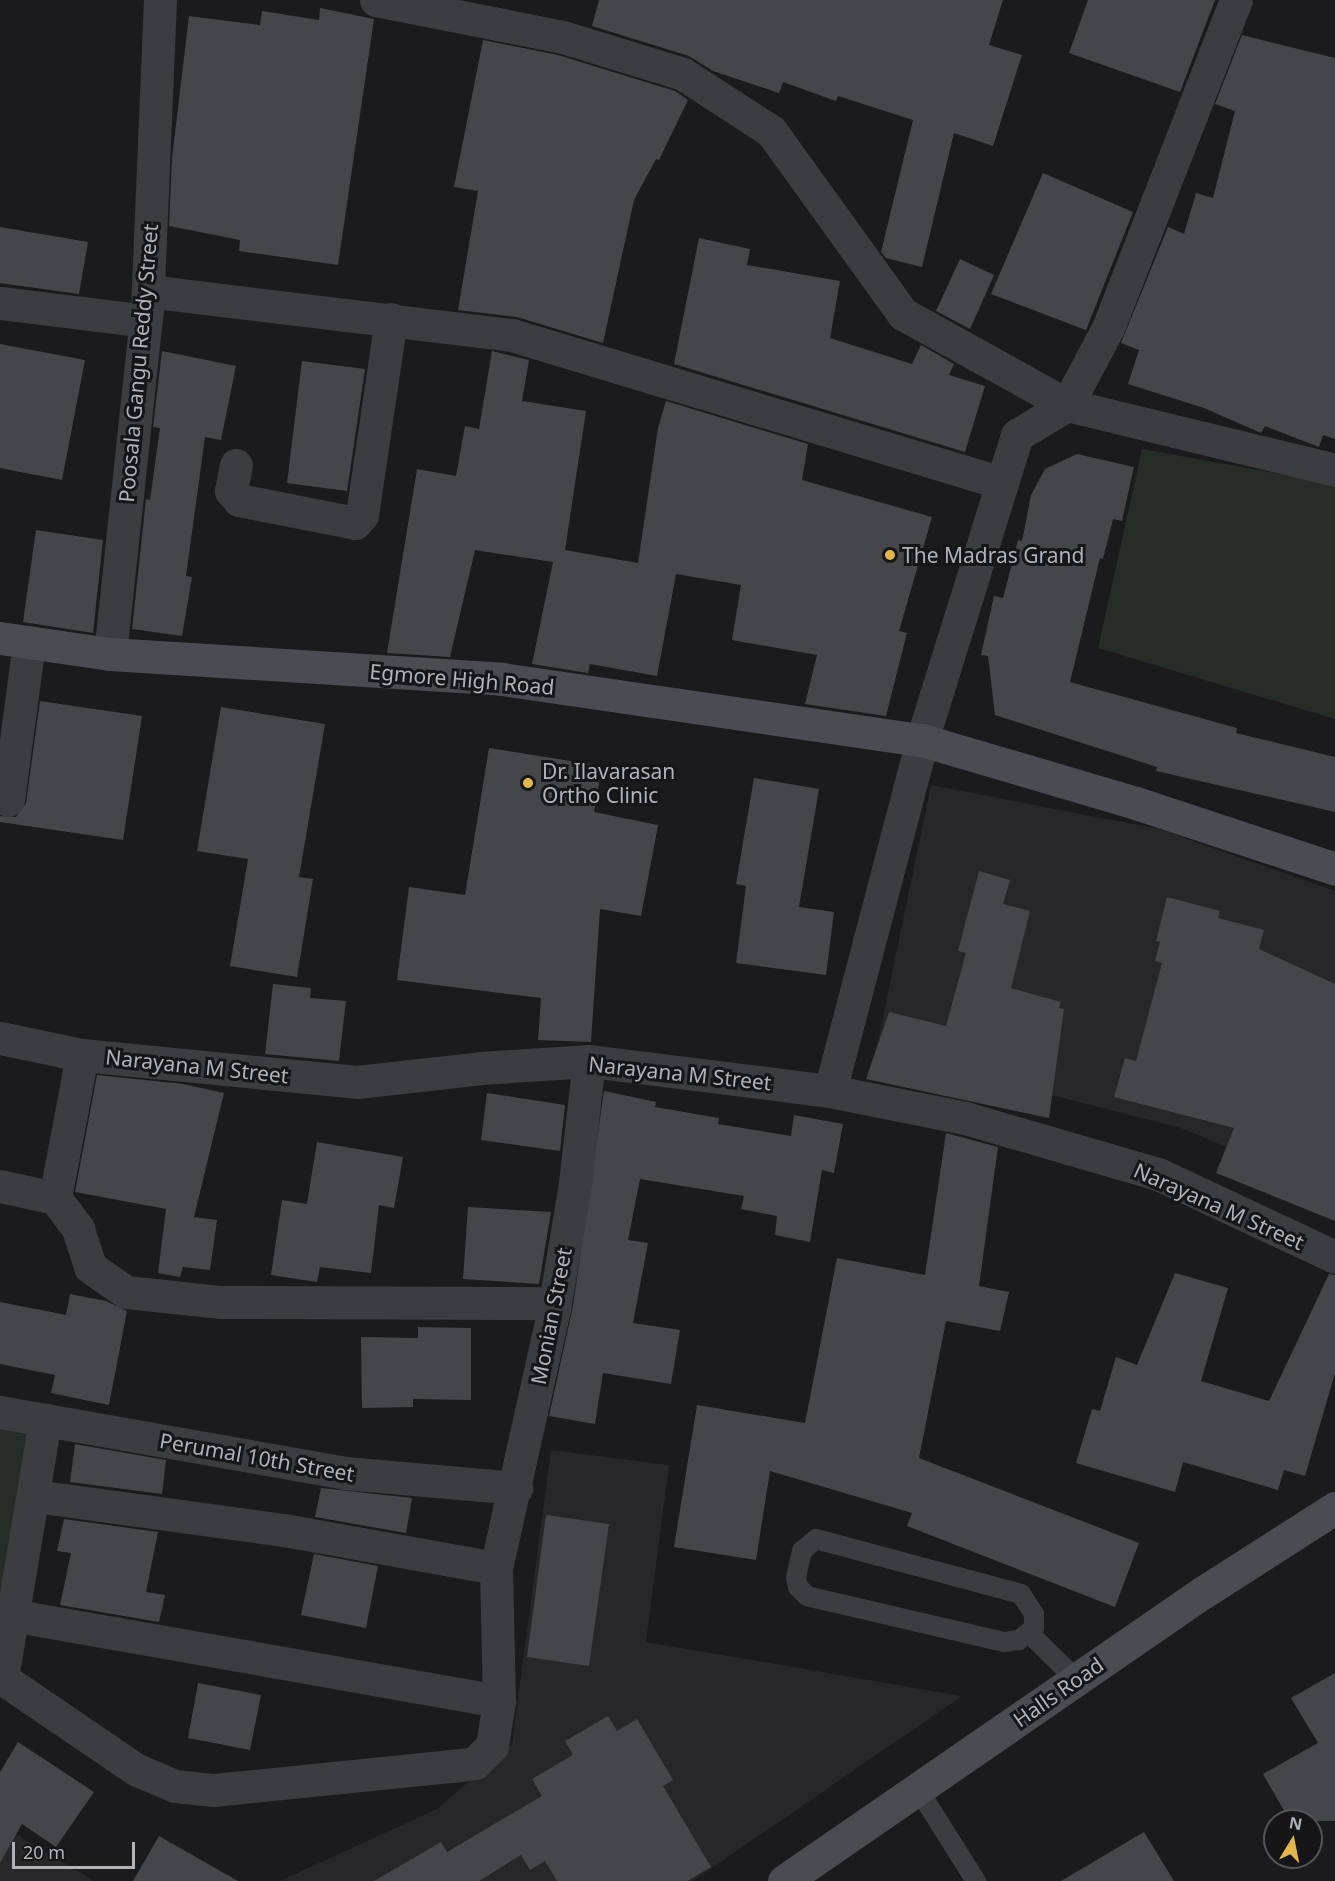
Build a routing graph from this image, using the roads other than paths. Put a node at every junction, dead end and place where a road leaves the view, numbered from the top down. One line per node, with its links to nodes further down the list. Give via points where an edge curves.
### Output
1 (160, 0): 5 (street, Poosala Gangu Reddy Street)
2 (378, 0): 7 (street, via 563,37 683,74 771,131 903,314)
3 (1236, 0): 7 (street, via 1108,328)
4 (0, 303): 5 (street)
5 (147, 306): 6 (street); 12 (street, Poosala Gangu Reddy Street)
6 (391, 319): 8 (street, via 362,515 355,523 239,500 231,491); 10 (street, via 512,335)
7 (1067, 405): 9 (street); 10 (street, via 1017,435)
8 (237, 465)
9 (1335, 470)
10 (1002, 483): 13 (street)
11 (14, 640): 12 (main road, Egmore High Road); 14 (street)
12 (110, 654): 13 (main road, Egmore High Road, via 502,679)
13 (922, 740): 15 (main road, Egmore High Road); 19 (street)
14 (8, 800)
15 (1335, 869)
16 (0, 1038): 17 (street, Narayana M Street)
17 (82, 1055): 18 (street, Narayana M Street, via 357,1082); 21 (street)
18 (589, 1061): 19 (street, Narayana M Street); 23 (street, Monian Street)
19 (830, 1091): 22 (street, Narayana M Street, via 965,1118 1158,1174)
20 (0, 1186): 21 (street)
21 (55, 1198): 23 (street, via 78,1229 90,1268 126,1292 221,1302)
22 (1335, 1257)
23 (555, 1303): 26 (street, Monian Street)
24 (0, 1412): 25 (street, Perumal 10th Street)
25 (45, 1420): 26 (street, Perumal 10th Street, via 345,1473); 27 (street)
26 (516, 1488): 29 (street, Monian Street)
27 (35, 1496): 29 (street, via 284,1530); 30 (street)
28 (1335, 1508): 33 (main road, Halls Road)
29 (496, 1568): 34 (street, Monian Street)
30 (11, 1615): 32 (street); 34 (street)
31 (1030, 1634): 31 (lane, via 1004,1642 807,1596 798,1587 796,1577 802,1551 816,1539 1021,1594 1034,1614); 33 (lane)
32 (1, 1677): 34 (street, Monian Street, via 137,1770 175,1786 214,1790 476,1763 492,1746)
33 (1076, 1679): 35 (main road, Halls Road)
34 (499, 1701)
35 (918, 1789): 36 (main road, Halls Road); 37 (lane)
36 (784, 1881)
37 (976, 1881)

